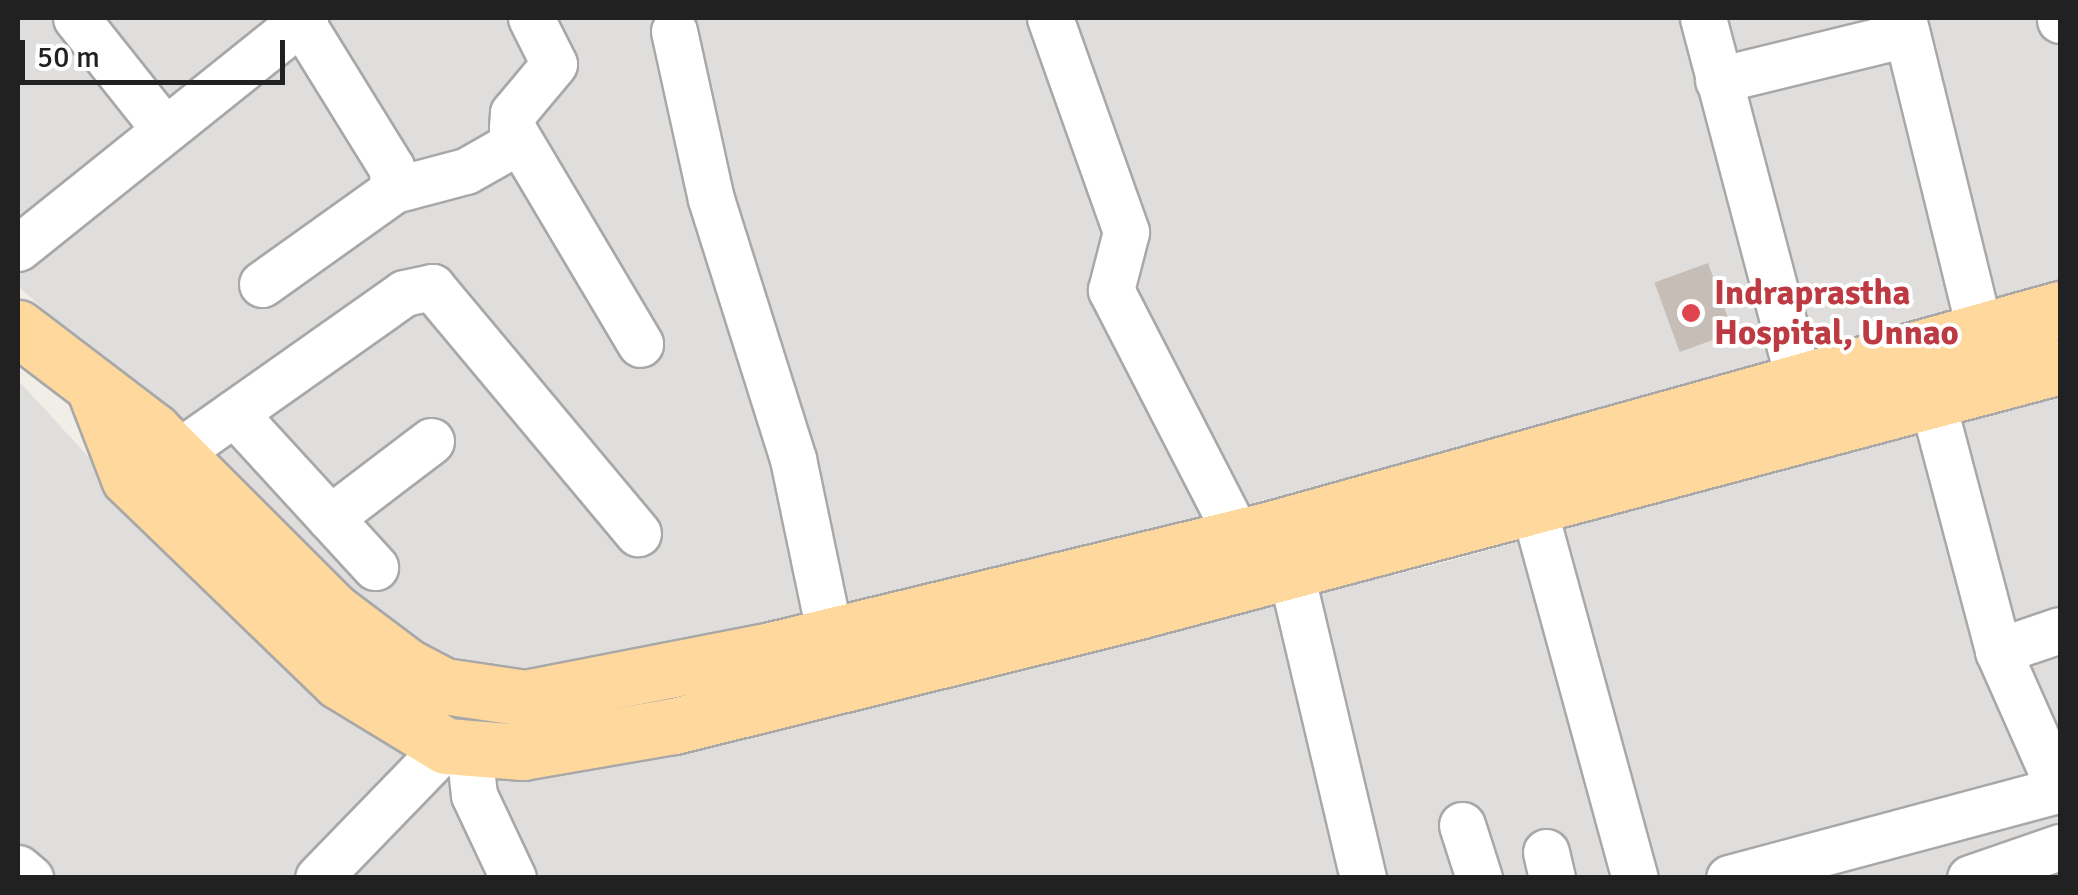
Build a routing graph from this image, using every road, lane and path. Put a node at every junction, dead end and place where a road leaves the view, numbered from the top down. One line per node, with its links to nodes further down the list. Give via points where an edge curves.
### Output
1 (76, 18): 9 (street)
2 (302, 18): 9 (street); 11 (street, via 391,168)
3 (531, 18): 10 (street, via 554,64 513,113)
4 (1050, 18): 29 (street, via 1126,232 1112,290)
5 (1703, 18): 8 (street)
6 (1904, 26): 8 (street); 16 (street)
7 (674, 31): 34 (street, via 716,218 792,459)
8 (1718, 80): 20 (street)
9 (161, 125): 12 (street)
10 (517, 142): 11 (street, via 466,170); 17 (street)
11 (394, 190): 13 (street)
12 (18, 248)
13 (262, 284)
14 (2060, 308): 16 (main road)
15 (20, 325): 21 (main road)
16 (1980, 332): 18 (main road)
17 (640, 344)
18 (1919, 349): 20 (main road); 22 (street)
19 (2060, 366): 22 (main road)
20 (1800, 381): 29 (main road)
21 (95, 390): 25 (main road); 36 (main road, via 129,478 339,681)
22 (1932, 402): 26 (main road); 35 (street)
23 (234, 413): 25 (street); 27 (street); 28 (street, via 404,293 432,287)
24 (431, 441): 27 (street)
25 (176, 454): 34 (main road, via 332,611 444,686 525,698)
26 (1532, 506): 30 (main road); 46 (street)
27 (330, 518): 31 (street)
28 (638, 533)
29 (1238, 537): 33 (main road)
30 (1289, 565): 33 (main road); 44 (street)
31 (375, 566)
32 (2060, 630): 35 (street)
33 (953, 631): 34 (main road); 36 (main road, via 674,726 523,752)
34 (830, 636)
35 (1998, 651): 37 (street)
36 (457, 748): 42 (street); 43 (street, via 491,842)
37 (2060, 790): 47 (street)
38 (1462, 825): 45 (street)
39 (2060, 846): 48 (street)
40 (18, 868): 41 (street)
41 (30, 878)
42 (318, 878)
43 (514, 878)
44 (1363, 878)
45 (1478, 878)
46 (1635, 878)
47 (1729, 878)
48 (1970, 878)

